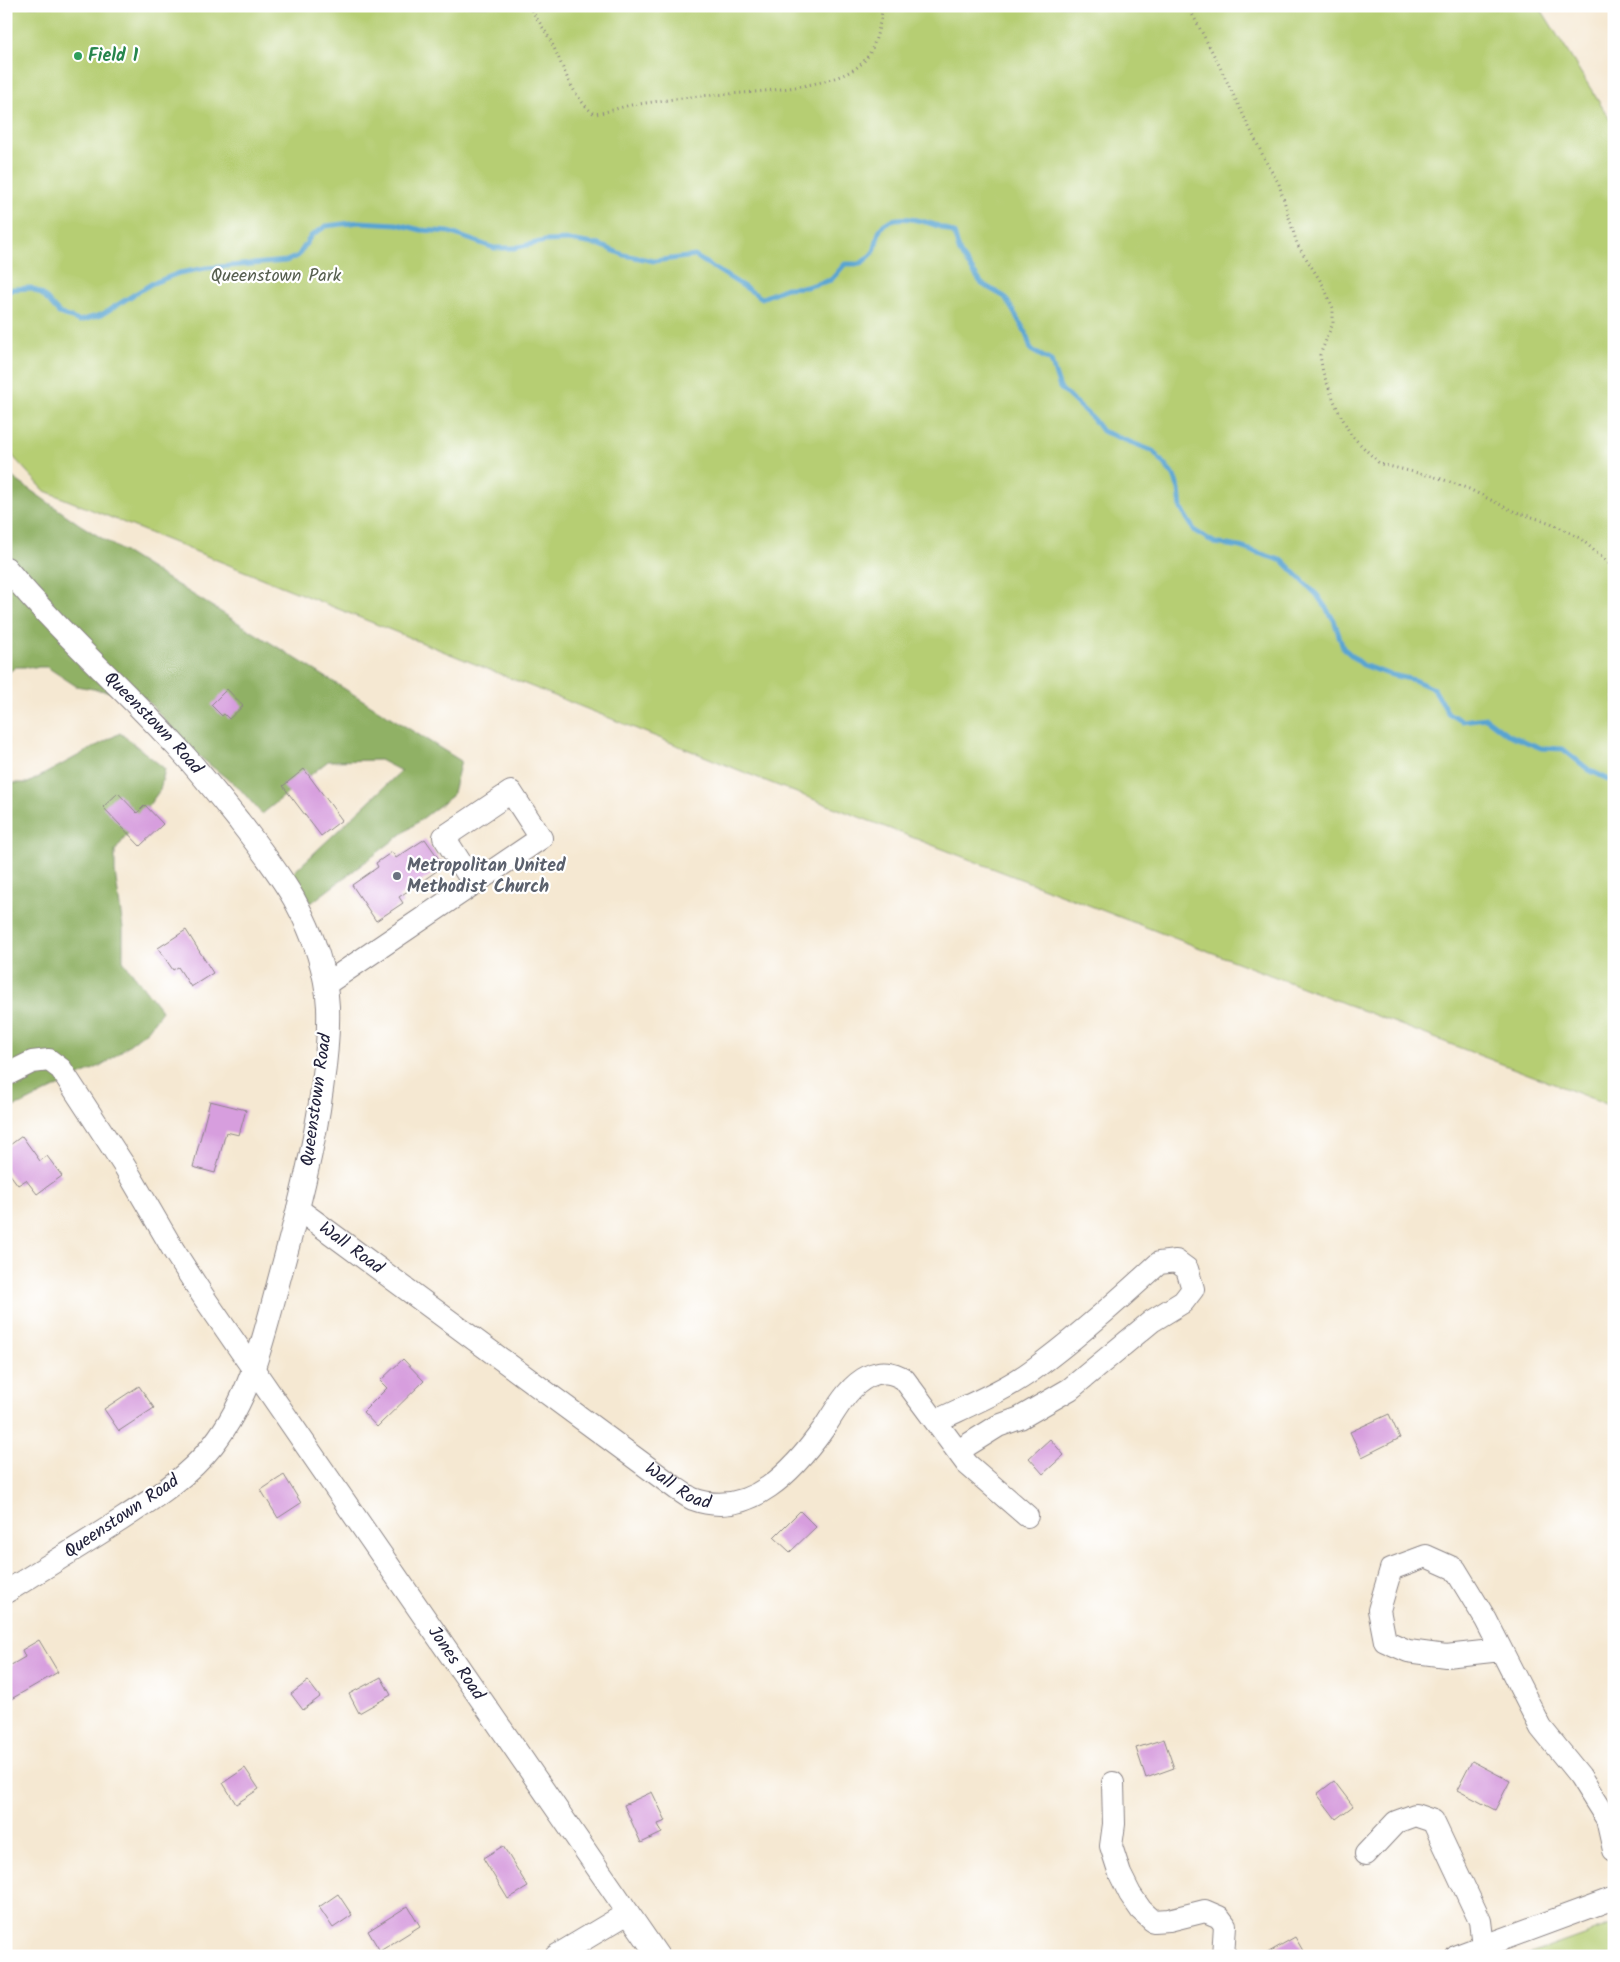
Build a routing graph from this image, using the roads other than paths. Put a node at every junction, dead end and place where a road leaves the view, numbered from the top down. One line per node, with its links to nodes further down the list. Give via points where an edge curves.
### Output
1 (6, 568): 3 (street, Queenstown Road, via 51,619 176,746 256,842 293,897 309,929)
2 (474, 884): 3 (street)
3 (326, 984): 5 (street, Queenstown Road, via 328,1009 324,1074 317,1129)
4 (6, 1075): 6 (street, Jones Road, via 32,1062 49,1060 61,1069 125,1167 174,1251)
5 (298, 1209): 6 (street, Queenstown Road); 7 (street, Wall Road, via 693,1499 742,1501 772,1485 814,1442 846,1396 868,1376 880,1372 893,1373 904,1379)
6 (254, 1369): 10 (street, Queenstown Road, via 243,1399 227,1426 191,1469 147,1503); 16 (street, Jones Road)
7 (936, 1421): 8 (street, Wall Road); 8 (street, via 1032,1370 1159,1263 1176,1261 1187,1270 1193,1289 1183,1302 1152,1321 1070,1389)
8 (958, 1451): 9 (street, Wall Road, via 967,1464)
9 (1027, 1516)
10 (6, 1592)
11 (1501, 1650): 11 (street, via 1454,1569 1426,1556 1391,1569 1379,1610 1386,1641 1408,1651 1446,1656); 13 (street, via 1541,1728 1580,1776 1607,1818)
12 (1114, 1783): 20 (street, via 1111,1846 1130,1894 1153,1921 1204,1911 1219,1917 1225,1926)
13 (1614, 1850)
14 (1366, 1854): 17 (street, via 1396,1822 1415,1815 1433,1821 1480,1921)
15 (1614, 1898): 17 (street)
16 (628, 1913): 18 (street); 19 (street, Jones Road)
17 (1483, 1946): 21 (street)
18 (556, 1956)
19 (658, 1956)
20 (1223, 1956)
21 (1458, 1956)

